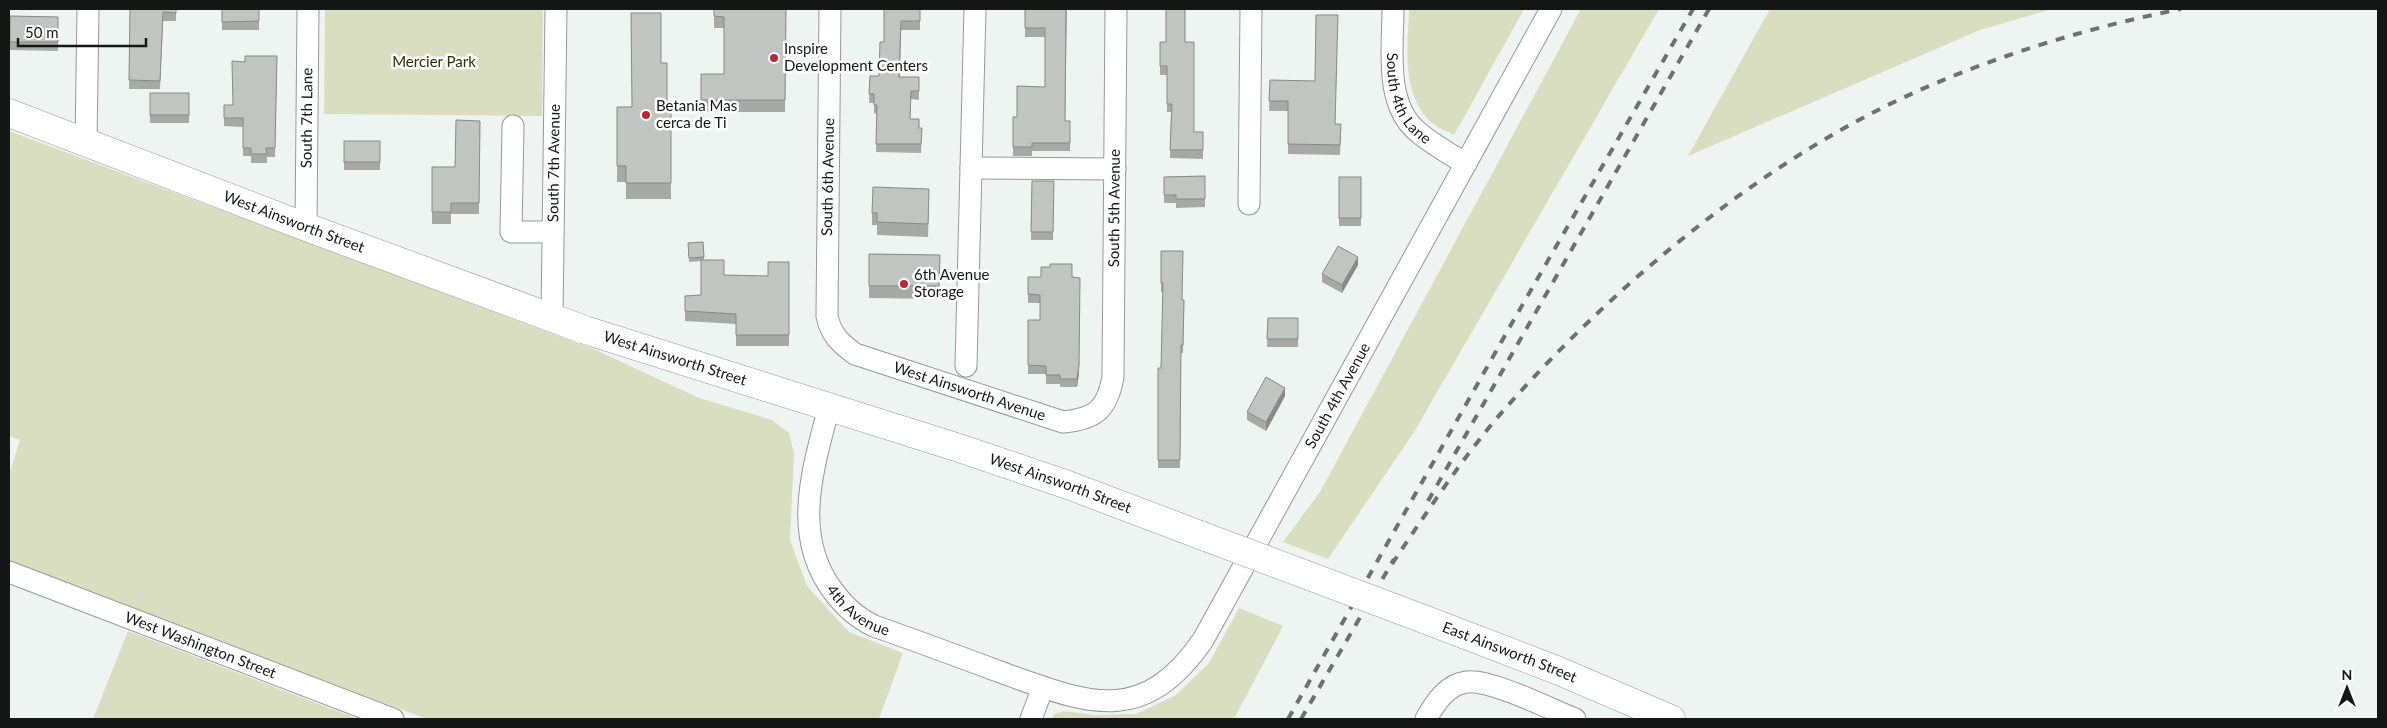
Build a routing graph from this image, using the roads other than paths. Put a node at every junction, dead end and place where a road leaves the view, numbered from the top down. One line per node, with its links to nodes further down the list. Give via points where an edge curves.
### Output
1 (88, 9): 12 (street)
2 (308, 9): 17 (street, South 7th Lane)
3 (556, 9): 18 (street, South 7th Avenue)
4 (830, 9): 20 (street, South 6th Avenue, via 827,316)
5 (975, 9): 14 (street)
6 (1116, 9): 15 (street, South 5th Avenue)
7 (1251, 9): 16 (street)
8 (1393, 9): 13 (street, South 4th Lane, via 1394,81 1400,109 1418,132)
9 (1551, 9): 13 (street, South 4th Avenue)
10 (9, 113): 12 (main road, West Ainsworth Street)
11 (513, 126): 18 (street, via 511,232)
12 (86, 143): 17 (main road, West Ainsworth Street)
13 (1466, 164): 27 (street, South 4th Avenue, via 1192,657 1166,682 1125,700 1103,702)
14 (971, 168): 15 (street); 21 (street)
15 (1115, 169): 23 (street, South 5th Avenue, via 1113,377)
16 (1249, 204)
17 (306, 227): 19 (main road, West Ainsworth Street)
18 (553, 232): 19 (street, South 7th Avenue)
19 (552, 318): 22 (main road, West Ainsworth Street)
20 (838, 342): 23 (street, West Ainsworth Avenue, via 855,354 1063,422 1084,420)
21 (966, 366)
22 (829, 407): 25 (main road, West Ainsworth Street, bridge, via 1059,482); 26 (street, 4th Avenue, via 812,488 808,525 817,562 839,599 874,626)
23 (1103, 407)
24 (9, 572): 28 (street, West Washington Street)
25 (1347, 590): 32 (main road, East Ainsworth Street, bridge, via 1559,671)
26 (1043, 687): 27 (street, 4th Avenue); 29 (street)
27 (1063, 695)
28 (393, 719)
29 (1031, 719)
30 (1426, 719): 31 (street, via 1435,703 1451,687 1467,682 1486,683)
31 (1575, 719)
32 (1671, 719)

